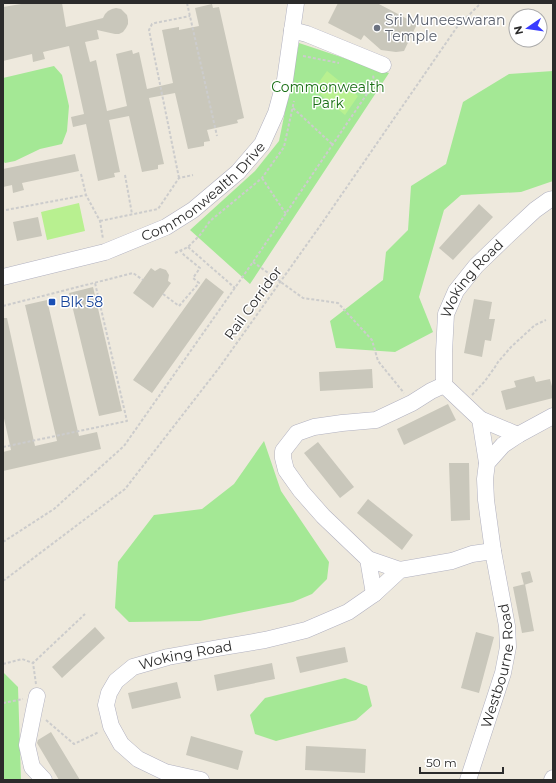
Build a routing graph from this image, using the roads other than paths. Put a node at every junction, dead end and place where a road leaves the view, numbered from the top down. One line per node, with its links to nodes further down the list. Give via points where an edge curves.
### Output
1 (296, 3): 2 (street, Commonwealth Drive)
2 (292, 30): 3 (street, via 307,34); 5 (street, Commonwealth Drive, via 286,80 276,113 262,144 238,172 193,210 166,227 105,252)
3 (378, 69)
4 (553, 199): 6 (street, Woking Road, via 535,210 505,238 456,290 446,314)
5 (3, 277)
6 (444, 385): 8 (street); 12 (street, via 376,420 314,427 297,433 283,451 286,470 301,491)
7 (553, 416): 9 (street)
8 (480, 419): 9 (street); 10 (street)
9 (518, 435): 10 (street, via 503,445)
10 (487, 463): 11 (street, Westbourne Road, via 486,500)
11 (493, 550): 13 (street, via 452,561); 18 (street, Westbourne Road, via 508,626 508,647 503,673)
12 (368, 559): 13 (street); 14 (street)
13 (400, 570): 14 (street)
14 (374, 594): 17 (street, Woking Road, via 348,612 306,630 168,657 133,667 116,681 106,705 111,726 121,744 138,759 165,772)
15 (36, 703): 16 (street, via 27,745 32,767)
16 (44, 780)
17 (201, 780)
18 (468, 780)

